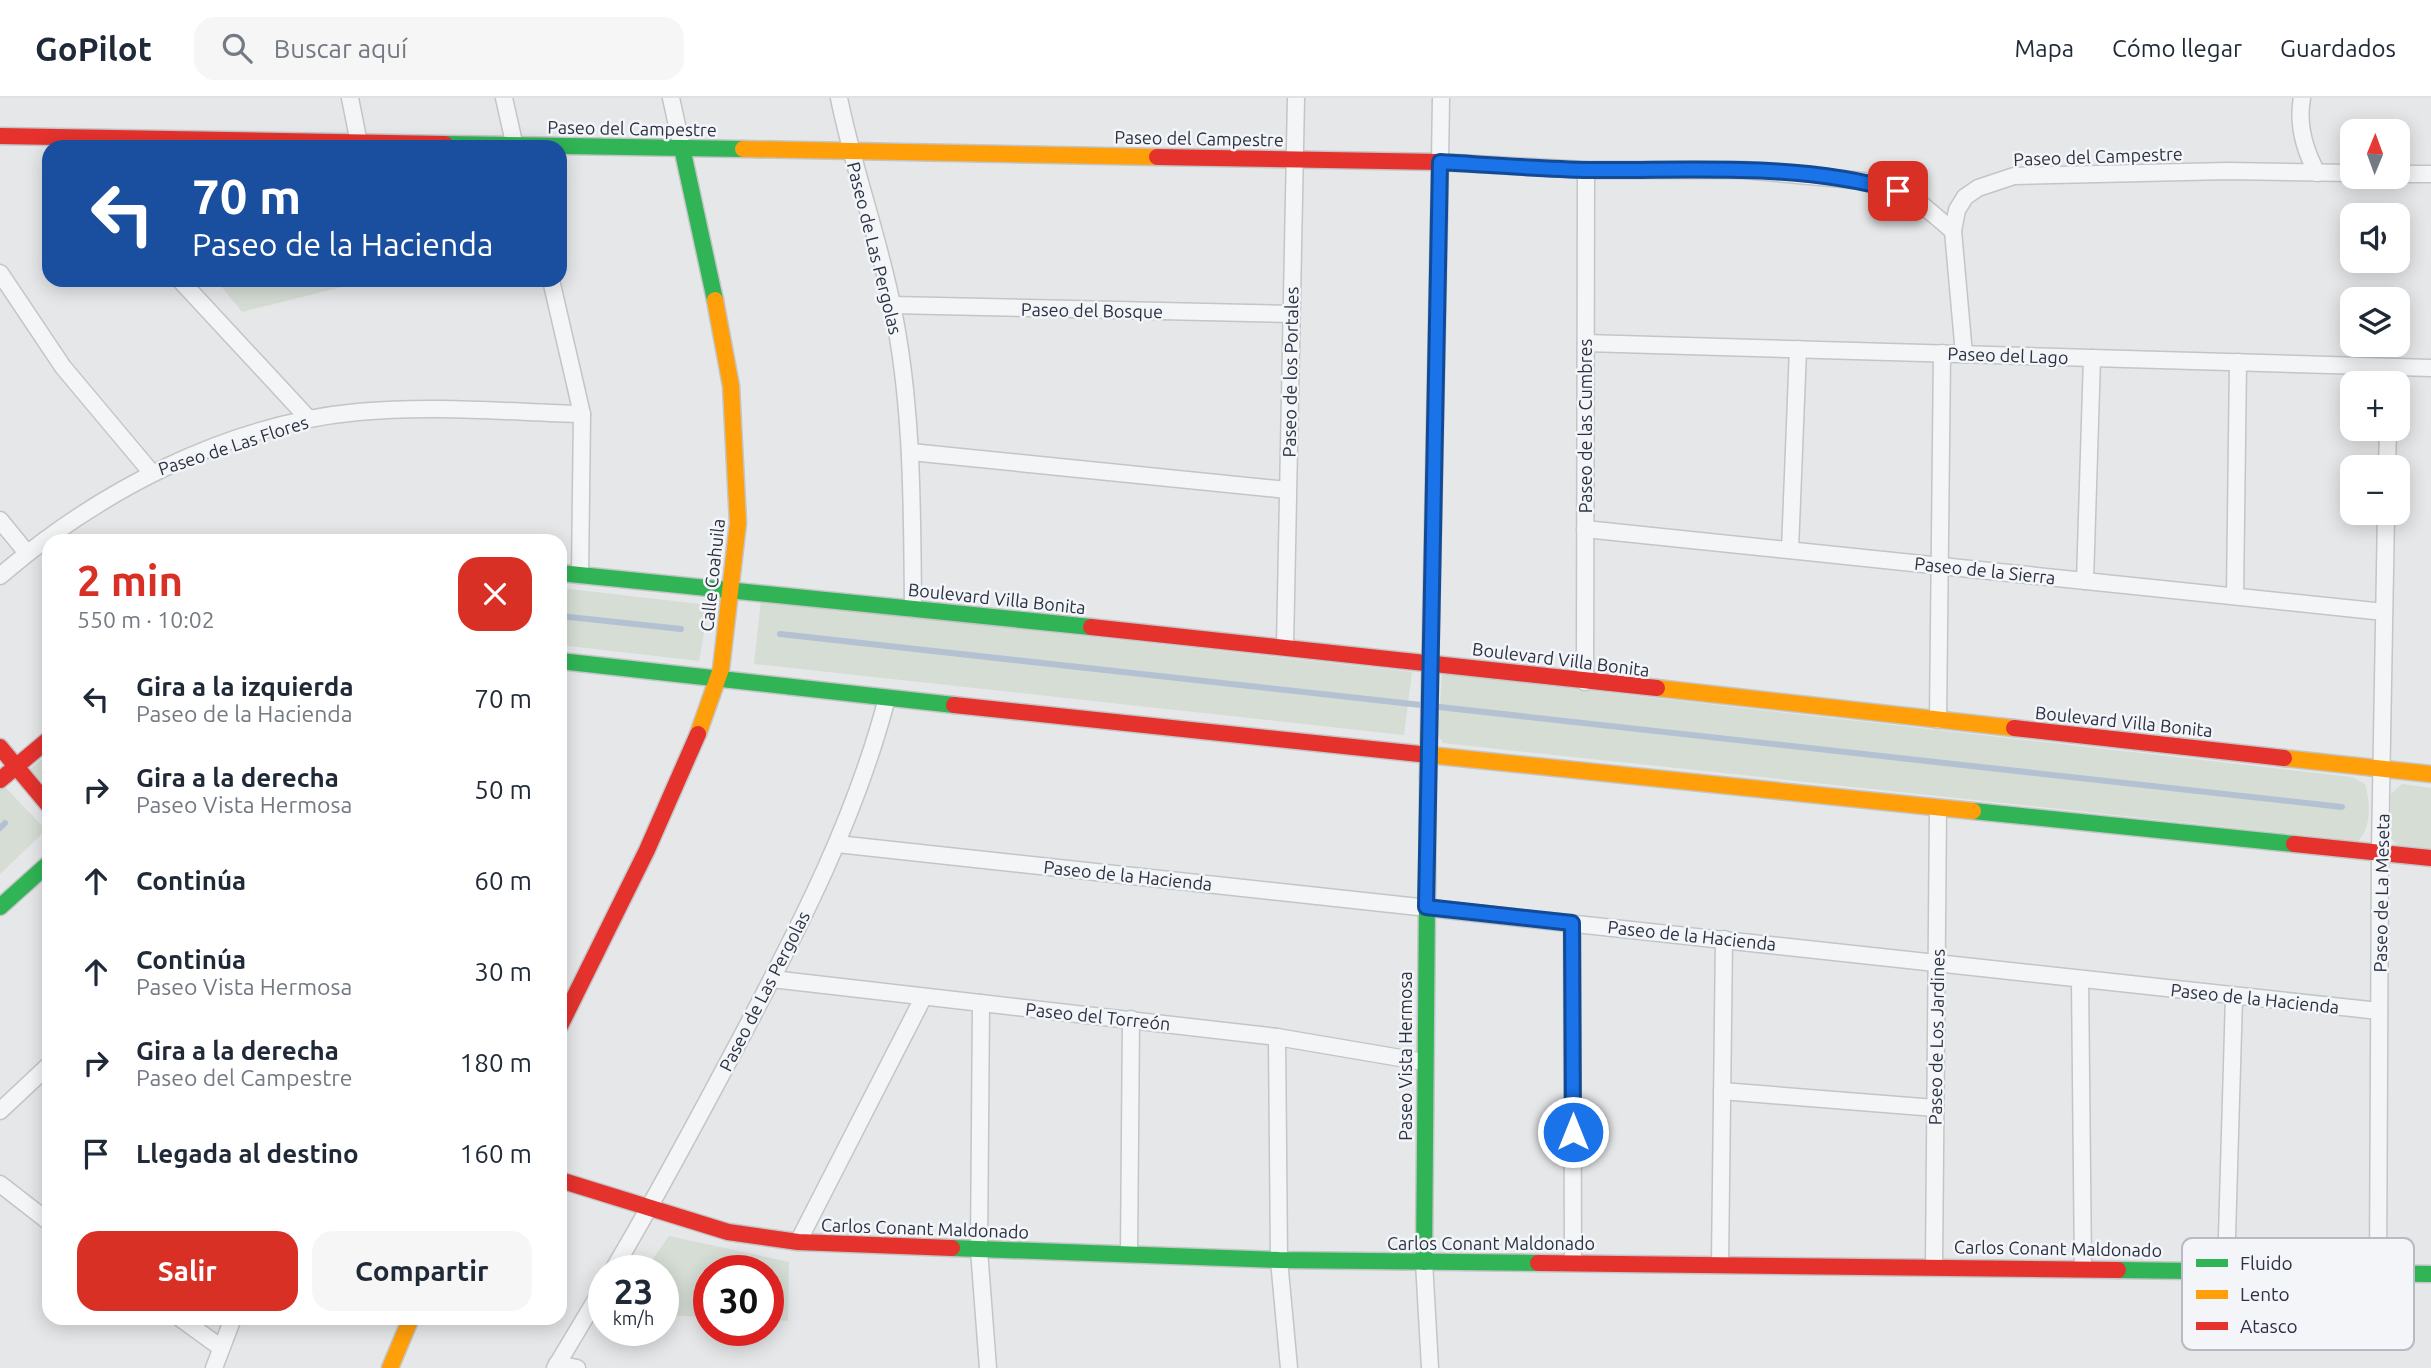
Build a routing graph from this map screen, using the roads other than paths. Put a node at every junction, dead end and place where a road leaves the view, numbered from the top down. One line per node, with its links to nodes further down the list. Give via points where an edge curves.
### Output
1 (350, 98): 10 (street)
2 (504, 98): 11 (street)
3 (671, 98): 13 (street, Calle Coahuila)
4 (839, 98): 14 (street, Paseo de Las Pergolas)
5 (1296, 98): 15 (street, Paseo de los Portales)
6 (1441, 98): 16 (street)
7 (2302, 98): 18 (street, via 2305,150)
8 (0, 136): 9 (street, Paseo del Campestre)
9 (59, 140)
10 (359, 140)
11 (514, 140)
12 (567, 147): 13 (street, Paseo del Campestre)
13 (682, 148): 14 (street, Paseo del Campestre); 54 (street, Calle Coahuila, via 731,386 738,523)
14 (850, 151): 15 (street, Paseo del Campestre); 26 (street, Paseo de Las Pergolas)
15 (1296, 159): 16 (street, Paseo del Campestre); 27 (street, Paseo de los Portales)
16 (1440, 162): 17 (street, Paseo del Campestre); 60 (street)
17 (1586, 170): 22 (street, Paseo del Campestre, via 1744,170 1864,181 1920,203); 28 (street, Paseo de las Cumbres)
18 (2317, 173): 19 (street, Paseo del Campestre); 22 (street, Paseo del Campestre, via 2014,176 1965,197)
19 (2340, 173)
20 (2410, 174): 21 (street)
21 (2431, 174)
22 (1953, 231): 31 (street)
23 (0, 273): 40 (street, via 63,367)
24 (186, 287): 38 (street)
25 (553, 287): 37 (street)
26 (892, 305): 27 (street, Paseo del Bosque); 39 (street, Paseo de Las Pergolas)
27 (1291, 314): 41 (street, Paseo de los Portales)
28 (1586, 343): 29 (street, Paseo del Lago); 44 (street, Paseo de las Cumbres)
29 (1798, 349): 30 (street, Paseo del Lago); 47 (street)
30 (1942, 353): 31 (street, Paseo del Lago); 49 (street)
31 (1964, 354): 32 (street, Paseo del Lago)
32 (2092, 358): 33 (street, Paseo del Lago); 53 (street)
33 (2238, 362): 35 (street, Paseo del Lago); 55 (street)
34 (2431, 368): 36 (street, Paseo del Lago)
35 (2343, 371)
36 (2410, 372)
37 (582, 414): 38 (street, Paseo de Las Flores, via 412,409); 51 (street)
38 (308, 418): 40 (street, Paseo de Las Flores)
39 (911, 452): 41 (street); 56 (street, Paseo de Las Pergolas)
40 (151, 472): 45 (street, Paseo de Las Flores)
41 (1287, 490): 58 (street, Paseo de los Portales)
42 (0, 520): 48 (street)
43 (2386, 525): 57 (street, Paseo de La Meseta)
44 (1585, 529): 47 (street, Paseo de la Sierra); 62 (street, Paseo de las Cumbres)
45 (56, 534)
46 (42, 543): 48 (street, Paseo de Las Flores)
47 (1790, 550): 49 (street, Paseo de la Sierra)
48 (27, 553): 52 (street, Paseo de Las Flores)
49 (1940, 566): 53 (street, Paseo de la Sierra); 64 (street)
50 (567, 574): 51 (street, Boulevard Villa Bonita)
51 (580, 575): 54 (street, Boulevard Villa Bonita)
52 (0, 576)
53 (2085, 581): 55 (street, Paseo de la Sierra)
54 (731, 596): 56 (street, Boulevard Villa Bonita); 61 (street, Calle Coahuila)
55 (2235, 596): 57 (street, Paseo de la Sierra)
56 (913, 609): 58 (street, Boulevard Villa Bonita)
57 (2384, 612): 69 (street, Paseo de La Meseta)
58 (1285, 647): 60 (street, Boulevard Villa Bonita)
59 (567, 662): 61 (street)
60 (1432, 667): 62 (street, Boulevard Villa Bonita); 67 (street, Paseo Vista Hermosa)
61 (720, 674): 63 (street); 89 (street, Calle Coahuila, via 647,850)
62 (1585, 682): 64 (street, Boulevard Villa Bonita)
63 (887, 698): 67 (street); 74 (street, Paseo de Las Pergolas)
64 (1938, 720): 69 (street, Boulevard Villa Bonita)
65 (42, 745): 68 (street)
66 (0, 747): 68 (street)
67 (1429, 749): 73 (street); 79 (street, Paseo Vista Hermosa)
68 (16, 765): 71 (street); 72 (street)
69 (2384, 768): 70 (street, Boulevard Villa Bonita); 75 (street, Paseo de La Meseta)
70 (2431, 774)
71 (0, 779)
72 (42, 798)
73 (1938, 808): 75 (street); 82 (street, Paseo de Los Jardines)
74 (837, 844): 79 (street, Paseo de la Hacienda); 83 (street, Paseo de Las Pergolas)
75 (2380, 852): 76 (street); 88 (street, Paseo de La Meseta)
76 (2431, 858)
77 (42, 869): 78 (street)
78 (0, 907)
79 (1426, 907): 80 (street, Paseo de la Hacienda); 92 (street, Paseo Vista Hermosa)
80 (1572, 923): 81 (street, Paseo de la Hacienda); 109 (street)
81 (1724, 939): 82 (street, Paseo de la Hacienda); 94 (street)
82 (1937, 961): 84 (street, Paseo de la Hacienda); 95 (street, Paseo de Los Jardines)
83 (772, 979): 86 (street, Paseo del Torreón); 99 (street, Paseo de Las Pergolas)
84 (2080, 979): 85 (street, Paseo de la Hacienda); 112 (street)
85 (2234, 997): 88 (street, Paseo de la Hacienda); 101 (street)
86 (923, 998): 87 (street, Paseo del Torreón); 103 (street)
87 (981, 1003): 90 (street, Paseo del Torreón); 104 (street)
88 (2379, 1011): 102 (street, Paseo de La Meseta)
89 (567, 1012)
90 (1131, 1019): 91 (street, Paseo del Torreón); 105 (street)
91 (1277, 1037): 92 (street, Paseo del Torreón); 107 (street)
92 (1424, 1062): 108 (street, Paseo Vista Hermosa)
93 (42, 1072): 96 (street)
94 (1722, 1091): 95 (street); 110 (street)
95 (1935, 1108): 111 (street, Paseo de Los Jardines)
96 (0, 1111)
97 (567, 1182): 99 (street, Carlos Conant Maldonado)
98 (0, 1184): 100 (street)
99 (650, 1209): 103 (street, Carlos Conant Maldonado, via 727,1232); 106 (street, Paseo de Las Pergolas)
100 (42, 1217)
101 (2227, 1238)
102 (2378, 1238)
103 (798, 1242): 104 (street, Carlos Conant Maldonado)
104 (979, 1250): 105 (street, Carlos Conant Maldonado); 123 (street)
105 (1129, 1253): 107 (street, Carlos Conant Maldonado)
106 (622, 1255)
107 (1279, 1260): 108 (street, Carlos Conant Maldonado); 124 (street)
108 (1424, 1262): 109 (street, Carlos Conant Maldonado); 125 (street, Paseo Vista Hermosa)
109 (1573, 1262): 110 (street, Carlos Conant Maldonado)
110 (1720, 1264): 111 (street, Carlos Conant Maldonado)
111 (1934, 1266): 112 (street, Carlos Conant Maldonado)
112 (2083, 1269): 113 (street, Carlos Conant Maldonado)
113 (2182, 1270)
114 (588, 1313): 119 (street)
115 (190, 1325): 118 (street)
116 (230, 1325): 118 (street)
117 (408, 1325): 121 (street)
118 (220, 1347): 120 (street)
119 (556, 1366): 122 (street)
120 (214, 1368)
121 (390, 1368)
122 (577, 1368)
123 (988, 1368)
124 (1289, 1368)
125 (1430, 1368)

